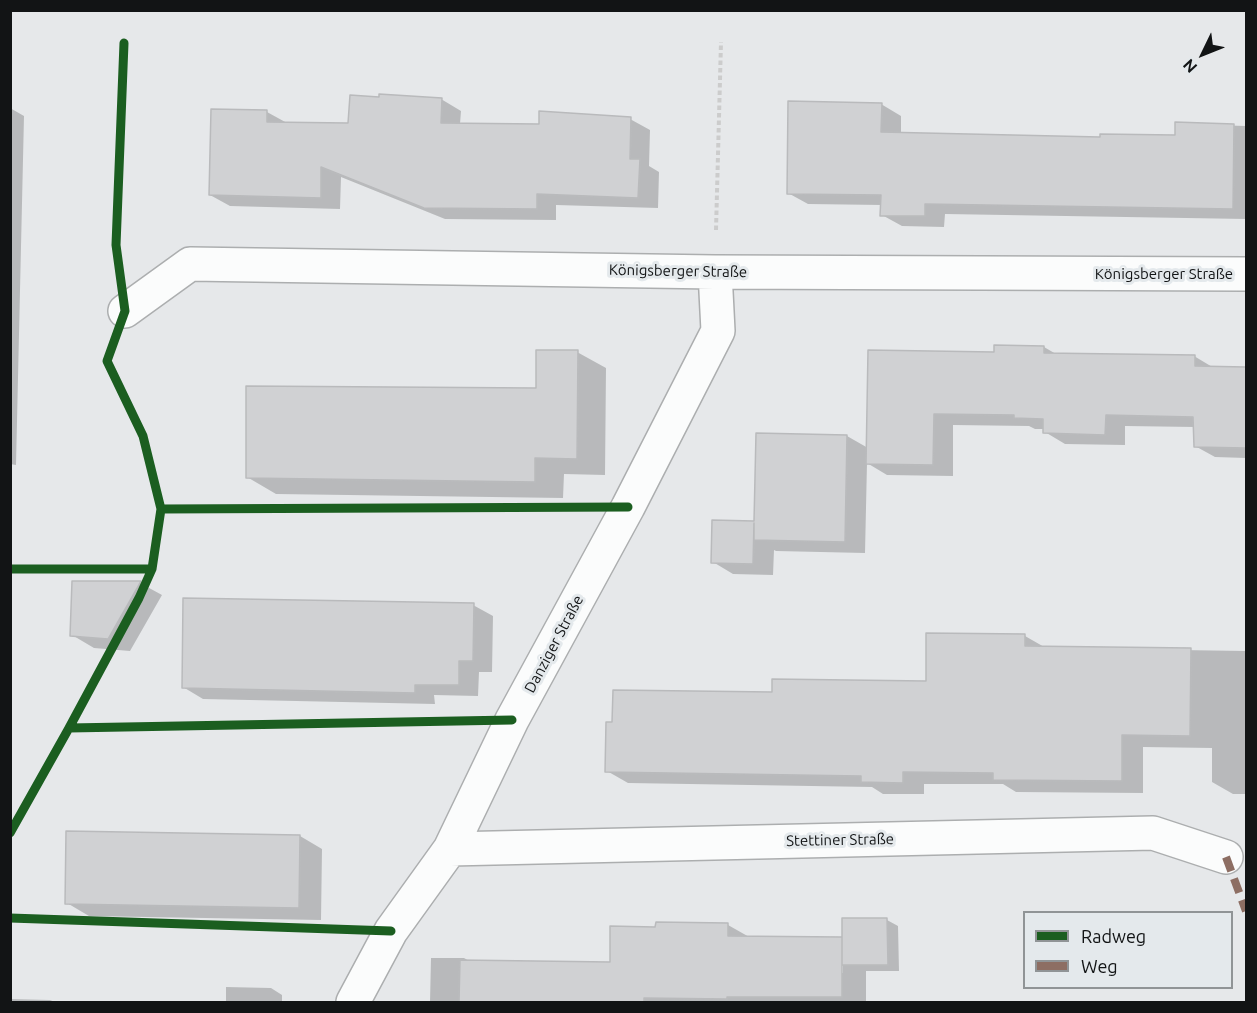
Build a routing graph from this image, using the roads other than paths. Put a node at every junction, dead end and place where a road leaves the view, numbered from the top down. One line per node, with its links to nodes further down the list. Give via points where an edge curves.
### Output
1 (715, 272): 2 (street, Königsberger Straße); 3 (street, Königsberger Straße, via 190,264); 4 (street, Danziger Straße, via 718,331 512,720)
2 (1246, 274)
3 (125, 311)
4 (450, 849): 5 (street, Stettiner Straße, via 1153,833); 6 (street, Danziger Straße, via 391,931)
5 (1226, 857)
6 (353, 1002)

